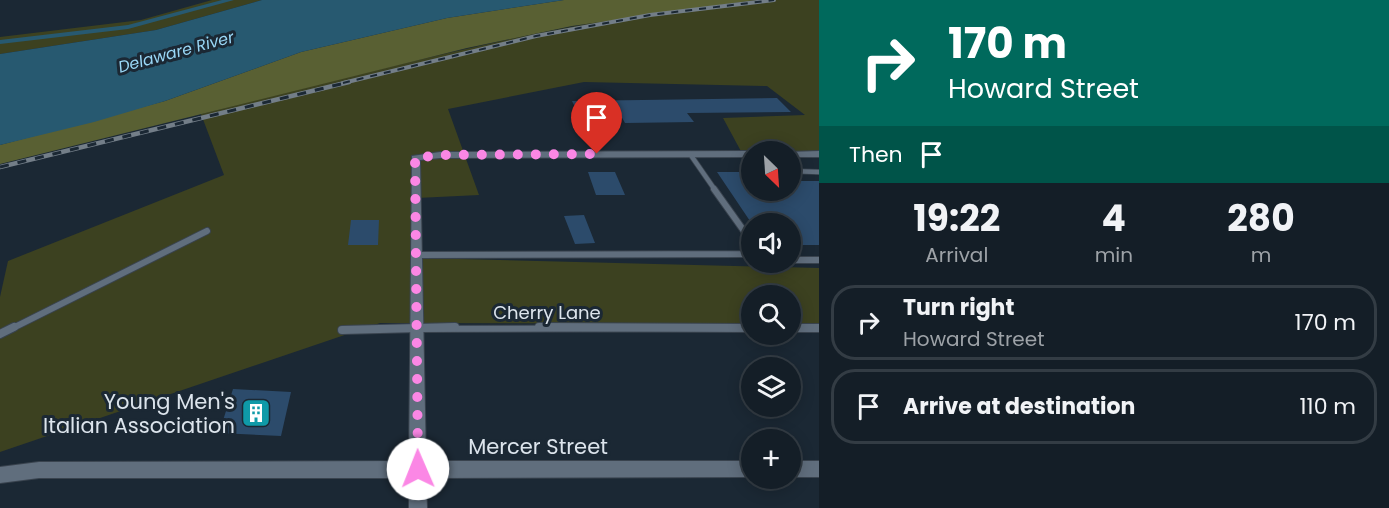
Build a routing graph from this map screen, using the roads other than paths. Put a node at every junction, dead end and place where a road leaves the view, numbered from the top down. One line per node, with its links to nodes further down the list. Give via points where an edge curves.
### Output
1 (690, 154): 4 (street); 7 (lane); 10 (street, via 417,157)
2 (801, 154): 3 (street)
3 (819, 154)
4 (741, 155)
5 (801, 171): 6 (lane)
6 (819, 171)
7 (741, 228)
8 (207, 231): 18 (lane)
9 (741, 254): 10 (lane)
10 (415, 255): 13 (street)
11 (801, 260): 12 (lane)
12 (819, 260)
13 (416, 328): 14 (lane, Cherry Lane); 17 (lane, Cherry Lane); 19 (street)
14 (741, 328)
15 (801, 328): 16 (lane)
16 (819, 328)
17 (342, 330)
18 (0, 334)
19 (418, 469): 20 (street, Mercer Street); 23 (street, Mercer Street, via 39,470); 24 (street)
20 (741, 469)
21 (801, 469): 22 (street)
22 (819, 469)
23 (0, 475)
24 (418, 508)

